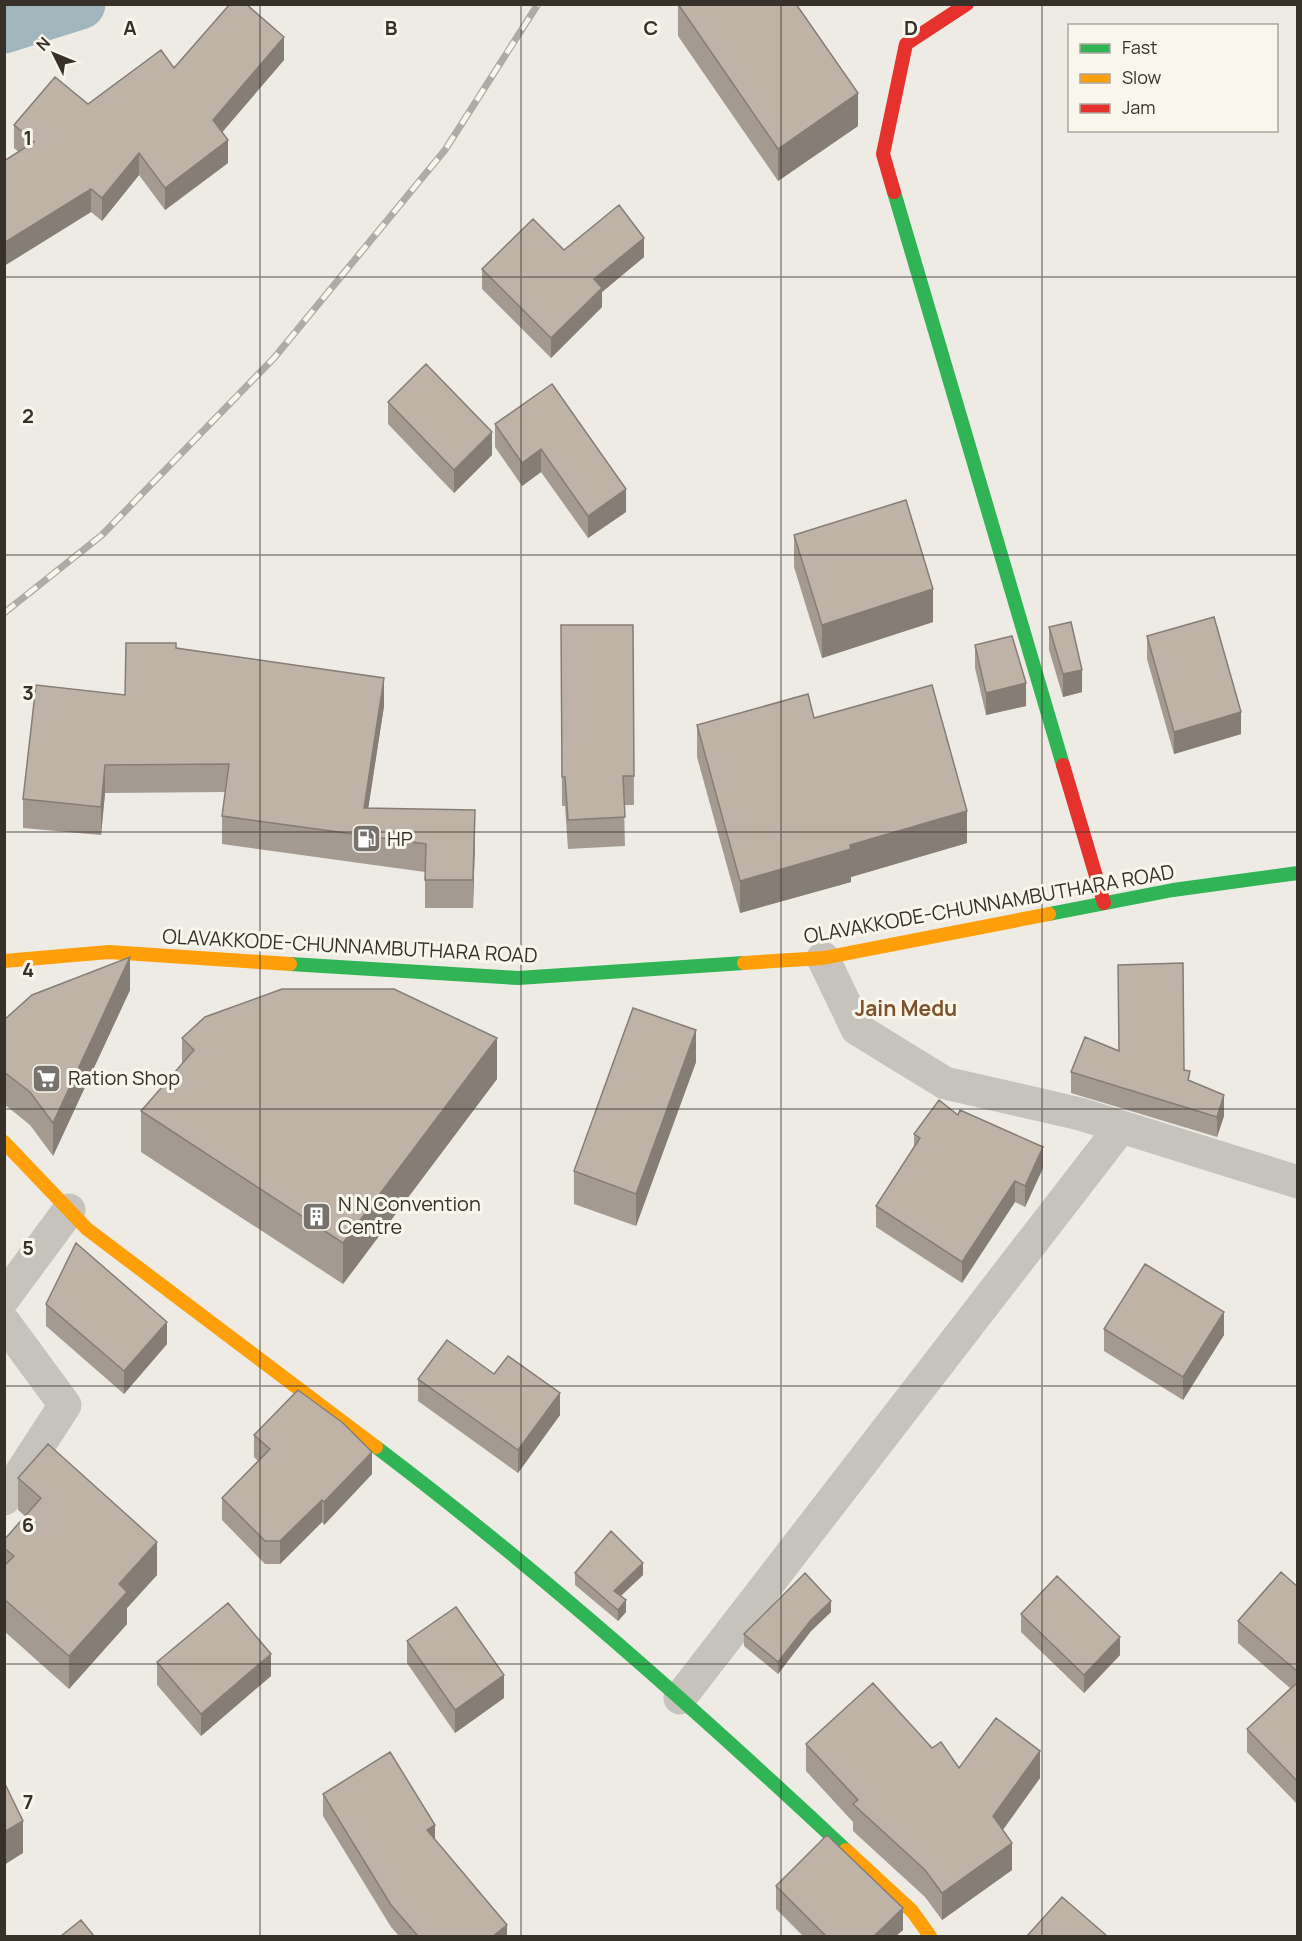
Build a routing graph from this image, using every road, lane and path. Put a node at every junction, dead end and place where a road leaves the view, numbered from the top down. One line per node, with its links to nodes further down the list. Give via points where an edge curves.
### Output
1 (967, 4): 3 (street, via 906,44 883,154)
2 (1298, 873): 3 (street, OLAVAKKODE-CHUNNAMBUTHARA ROAD)
3 (1104, 903): 4 (street, OLAVAKKODE-CHUNNAMBUTHARA ROAD)
4 (823, 958): 5 (street, OLAVAKKODE-CHUNNAMBUTHARA ROAD, via 518,978 109,952); 6 (street, via 857,1029 945,1083)
5 (4, 962)
6 (1121, 1127): 8 (street); 13 (street)
7 (4, 1142): 9 (street)
8 (1298, 1182)
9 (69, 1210): 10 (street); 13 (street, via 87,1229 443,1498)
10 (4, 1298)
11 (4, 1322): 12 (street, via 65,1405)
12 (4, 1499)
13 (680, 1698): 14 (street, via 912,1911)
14 (930, 1936)

